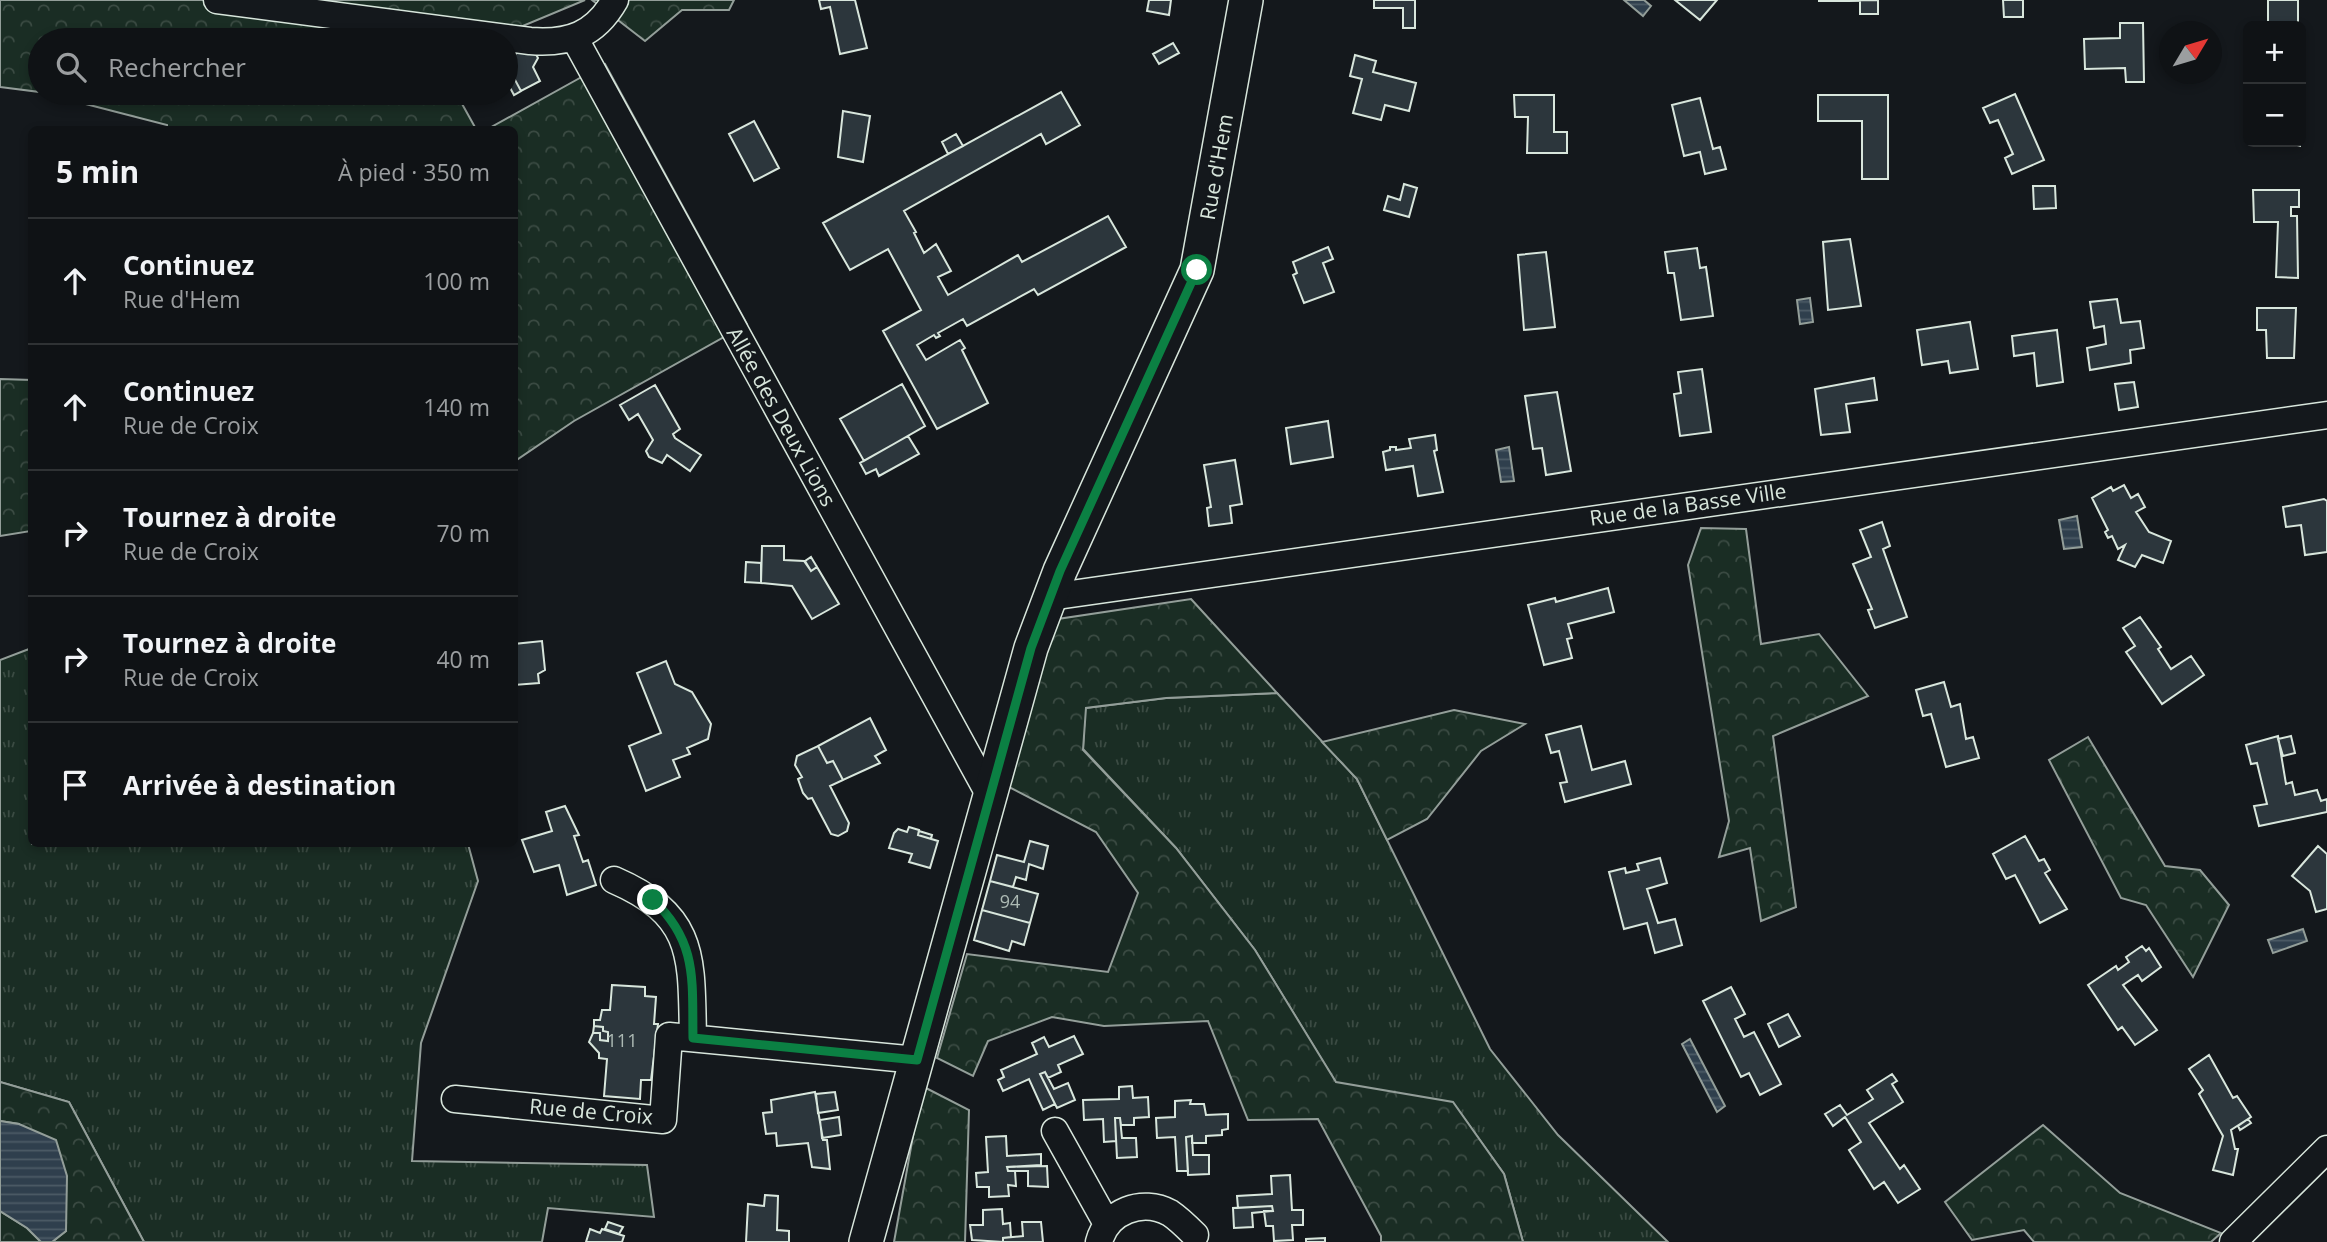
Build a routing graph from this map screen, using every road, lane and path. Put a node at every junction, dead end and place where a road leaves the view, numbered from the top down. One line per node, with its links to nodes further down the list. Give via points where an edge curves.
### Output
1 (217, 0): 4 (street)
2 (615, 0): 6 (street, via 600,23)
3 (1245, 0): 8 (main road, Rue d'Hem, via 1197,270)
4 (431, 28)
5 (518, 39): 6 (street, via 561,43)
6 (575, 39): 9 (street, Allée des Deux Lions)
7 (2327, 415): 8 (street, Rue de la Basse Ville)
8 (1050, 597): 9 (main road)
9 (989, 794): 12 (main road)
10 (614, 880): 11 (street, via 653,900 681,934 691,961)
11 (693, 1038): 12 (street, Rue de Croix); 13 (street, Rue de Croix, via 669,1036 663,1120)
12 (917, 1060): 18 (main road)
13 (455, 1099)
14 (1055, 1131): 16 (street)
15 (2327, 1149): 19 (street)
16 (1102, 1233): 17 (street, via 1125,1210 1148,1206 1170,1214)
17 (1195, 1235)
18 (866, 1242)
19 (2233, 1242)

